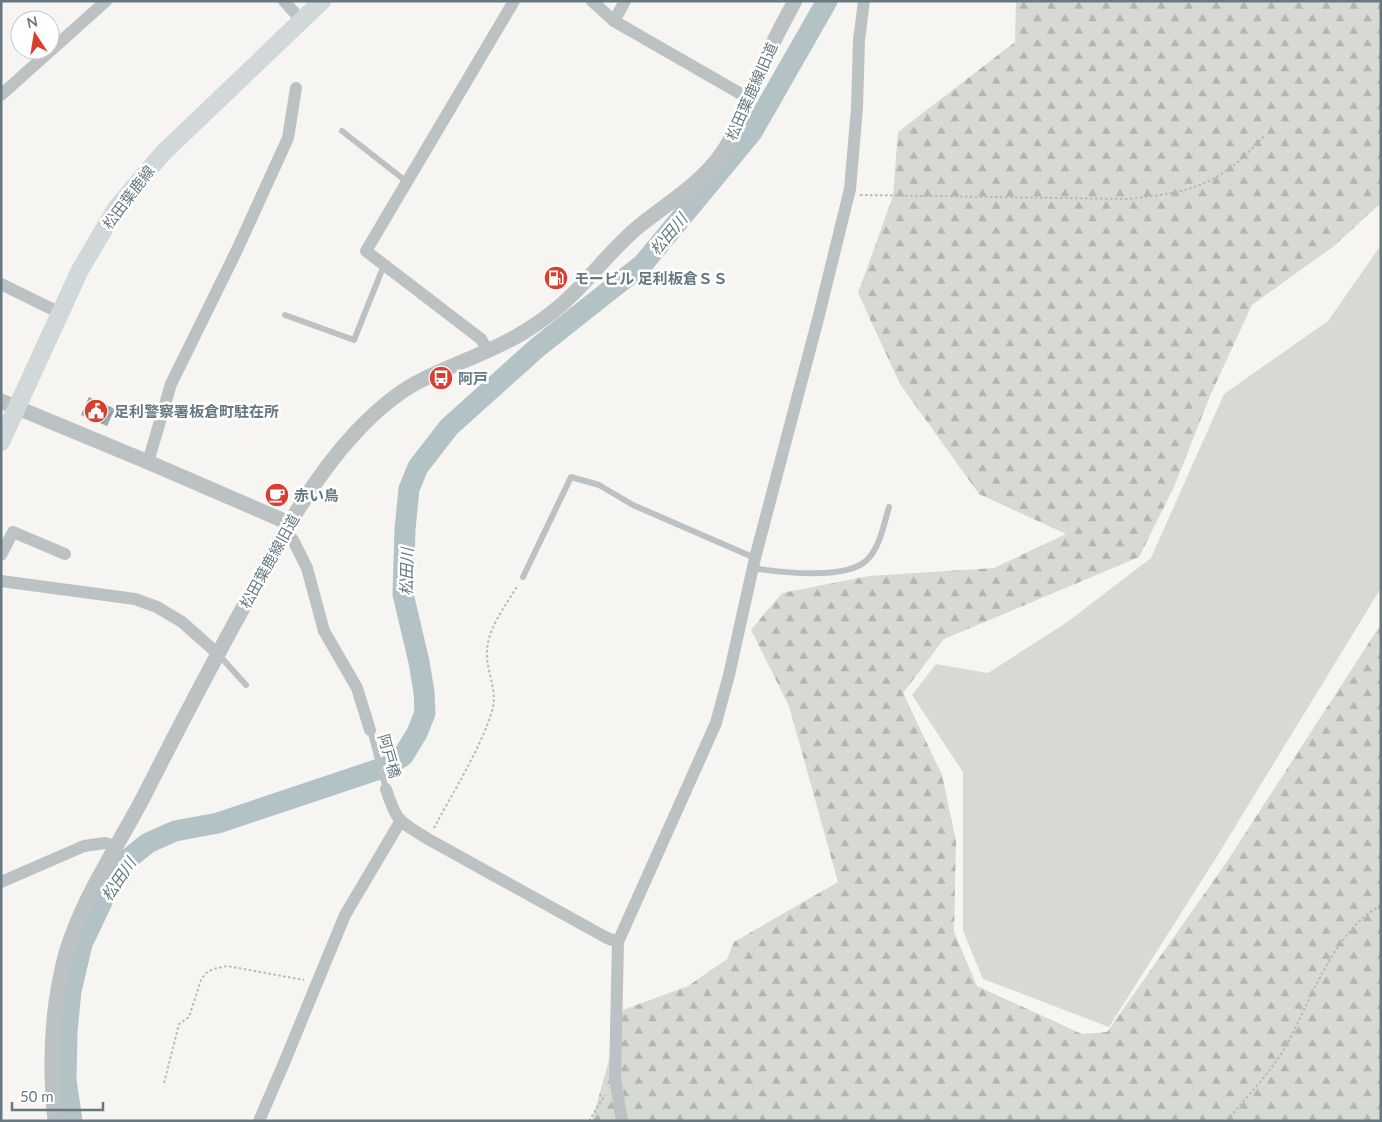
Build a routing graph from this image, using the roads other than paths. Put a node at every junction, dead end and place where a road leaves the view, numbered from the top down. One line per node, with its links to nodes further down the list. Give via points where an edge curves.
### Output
1 (106, 1): 12 (street)
2 (284, 1): 9 (street)
3 (322, 1): 9 (main road, 松田葉鹿線)
4 (514, 1): 15 (street)
5 (592, 1): 10 (street)
6 (625, 1): 10 (street)
7 (795, 1): 13 (street, 松田葉鹿線旧道, via 770,45)
8 (864, 1): 28 (street, via 848,195)
9 (302, 20): 18 (main road, 松田葉鹿線, via 138,180 97,240)
10 (614, 21): 13 (street)
11 (296, 88): 23 (street, via 288,138 171,384)
12 (1, 95)
13 (748, 98): 20 (street, 松田葉鹿線旧道, via 720,157 695,182 635,230 546,317 522,334)
14 (342, 131): 15 (lane)
15 (407, 182): 16 (street, via 366,251)
16 (384, 265): 19 (lane, via 354,340); 20 (street, via 481,339)
17 (1, 284): 18 (street)
18 (60, 313): 21 (main road, 松田葉鹿線)
19 (285, 315)
20 (488, 351): 25 (street, 松田葉鹿線旧道, via 403,390 372,416 337,454)
21 (9, 404): 22 (main road, 松田葉鹿線); 23 (street)
22 (1, 442)
23 (148, 462): 25 (street)
24 (889, 507): 28 (lane, via 879,541 866,561 859,565 803,574)
25 (287, 527): 31 (street, 松田葉鹿線旧道); 33 (street, via 308,568 324,631 357,688)
26 (65, 554): 27 (street, via 13,532)
27 (1, 555)
28 (754, 563): 29 (lane, via 633,506 599,485 571,477); 38 (street, via 716,723)
29 (523, 576)
30 (1, 581): 31 (street, via 117,596 157,606 182,622)
31 (218, 654): 32 (lane); 36 (street, 松田葉鹿線旧道)
32 (246, 685)
33 (370, 730): 34 (lane, 阿戸橋)
34 (386, 789): 35 (street)
35 (400, 822): 38 (street); 40 (street, via 345,915)
36 (116, 846): 37 (street, via 105,843 84,846); 39 (street, 松田葉鹿線旧道, via 87,898 61,974 52,1042)
37 (1, 882)
38 (618, 942): 41 (street, via 615,1078)
39 (55, 1121)
40 (259, 1121)
41 (622, 1121)

